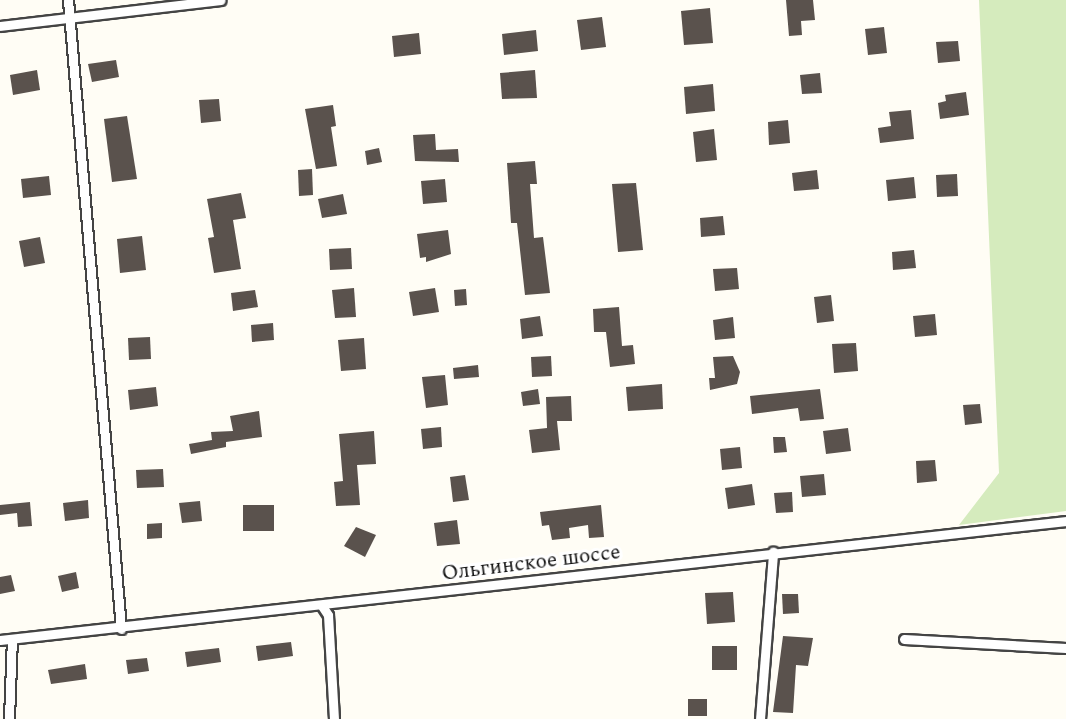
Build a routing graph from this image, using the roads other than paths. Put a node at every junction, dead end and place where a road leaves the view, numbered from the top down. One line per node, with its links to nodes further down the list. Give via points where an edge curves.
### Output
1 (68, 0): 3 (street)
2 (220, 0): 3 (street)
3 (68, 20): 4 (street); 8 (street)
4 (0, 26)
5 (1066, 521): 6 (street, Ольгинское шоссе)
6 (773, 552): 7 (street, Ольгинское шоссе); 15 (street)
7 (322, 606): 8 (street, Ольгинское шоссе); 14 (street, via 328,615)
8 (121, 629): 9 (street, Ольгинское шоссе)
9 (12, 639): 11 (street, Ольгинское шоссе); 13 (street)
10 (904, 639): 12 (street)
11 (0, 640)
12 (1066, 648)
13 (9, 719)
14 (334, 719)
15 (760, 719)

